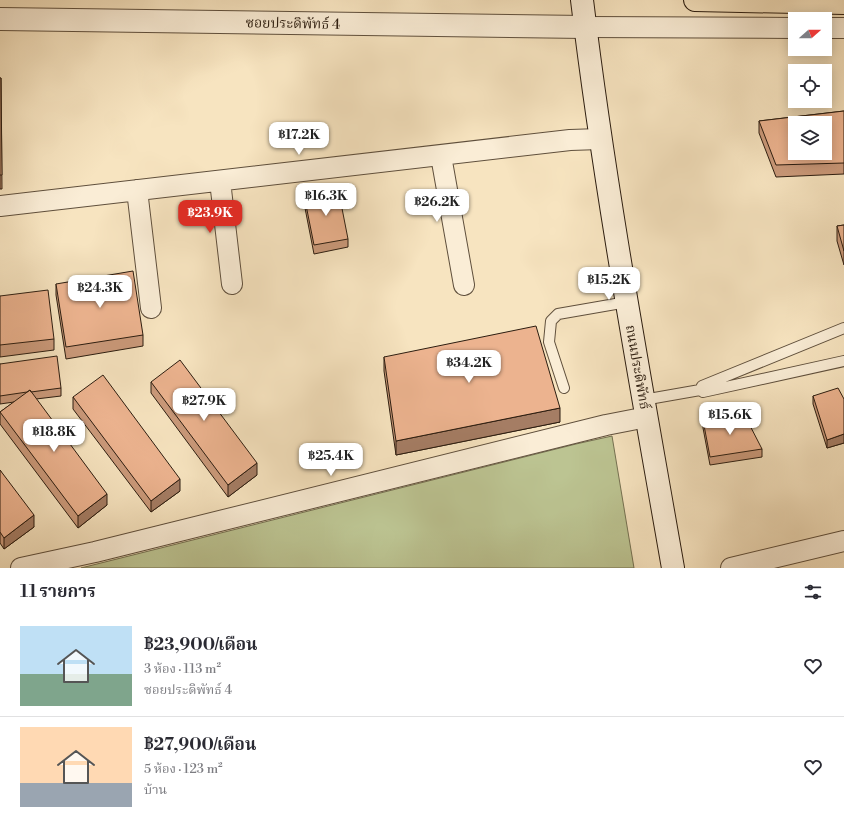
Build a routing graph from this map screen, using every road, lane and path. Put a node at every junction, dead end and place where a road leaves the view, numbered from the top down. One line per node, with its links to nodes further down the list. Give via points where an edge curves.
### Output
1 (582, 0): 5 (street, ถนนประดิพัทธ์)
2 (695, 0): 3 (highway)
3 (844, 3)
4 (0, 19): 5 (street, ซอยประดิพัทธ์ 4)
5 (585, 27): 6 (street); 9 (street, ถนนประดิพัทธ์)
6 (788, 28)
7 (832, 28): 8 (street)
8 (844, 28)
9 (600, 139): 10 (street, via 570,140); 16 (street, ถนนประดิพัทธ์)
10 (441, 156): 11 (street); 15 (street)
11 (220, 181): 12 (street); 14 (street)
12 (137, 190): 13 (street); 17 (street)
13 (0, 206)
14 (232, 284)
15 (464, 285)
16 (627, 302): 20 (lane, via 558,314 551,321 549,342); 22 (street, ถนนประดิพัทธ์)
17 (151, 308)
18 (844, 328): 21 (lane, via 702,386)
19 (844, 361): 21 (lane, via 703,392)
20 (564, 388)
21 (700, 390): 22 (lane)
22 (645, 409): 24 (street, via 606,425 95,552); 25 (street, ถนนประดิพัทธ์)
23 (844, 541): 26 (street)
24 (21, 568)
25 (673, 568)
26 (731, 568)

